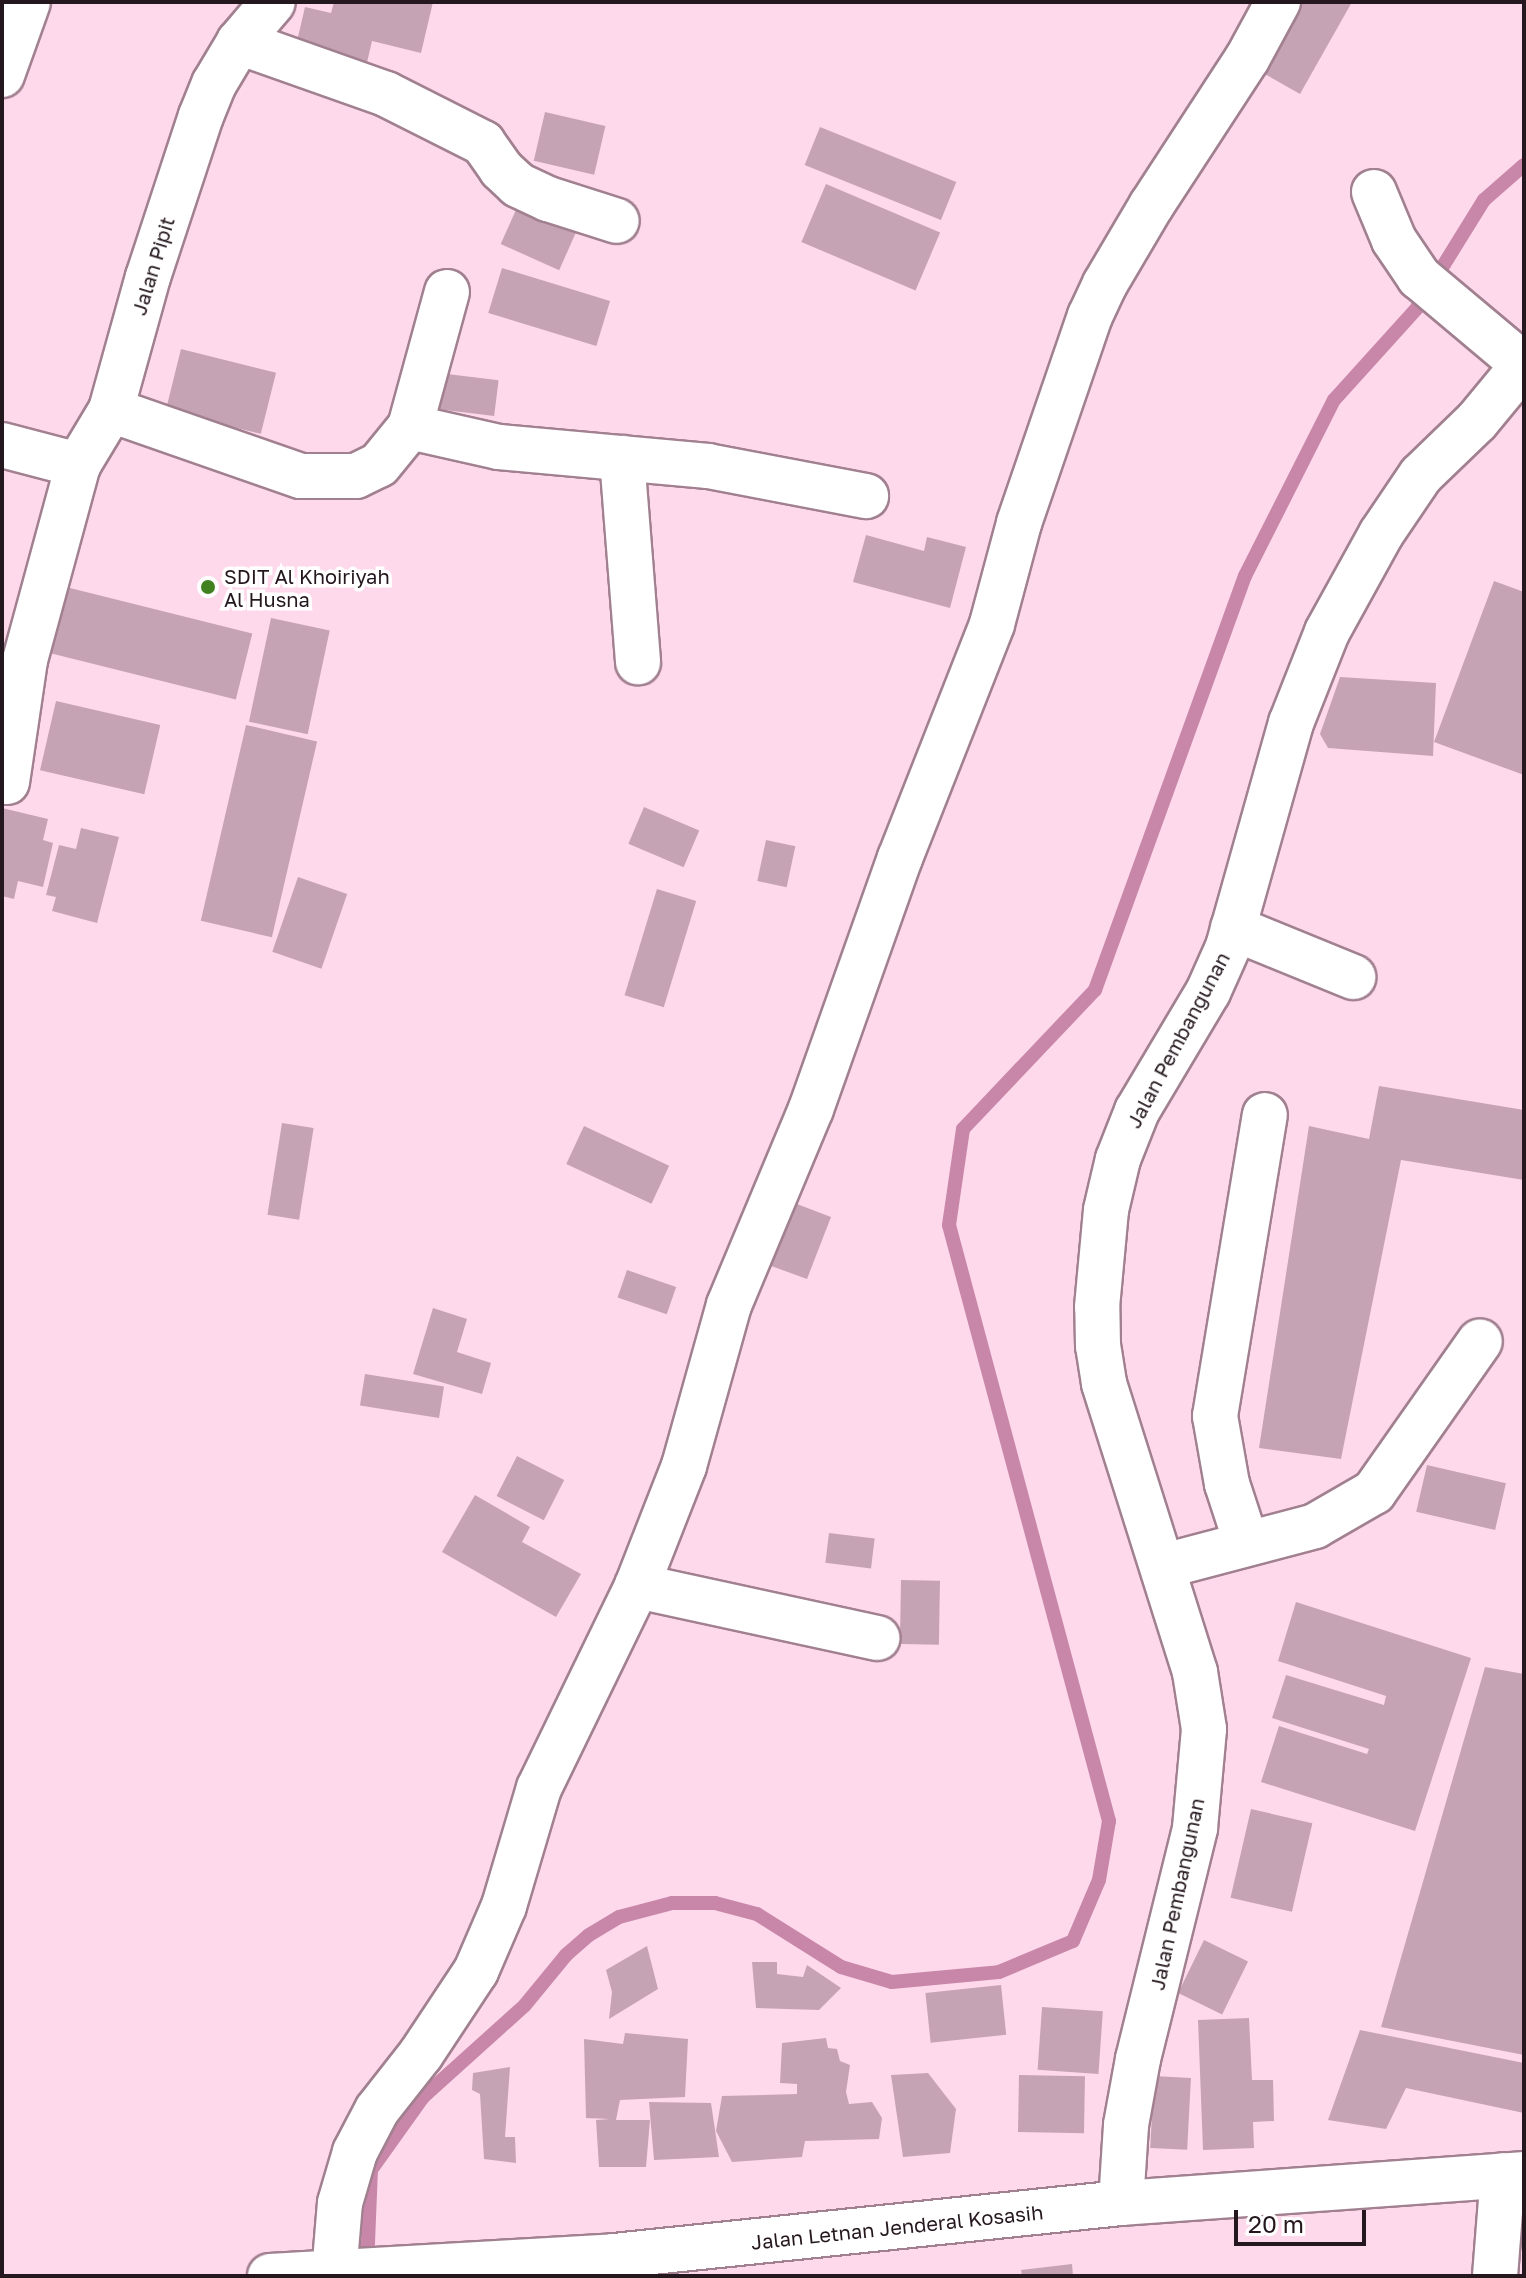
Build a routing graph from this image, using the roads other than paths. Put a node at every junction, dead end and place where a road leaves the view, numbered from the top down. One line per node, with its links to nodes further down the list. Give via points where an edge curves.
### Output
1 (28, 2): 5 (main road)
2 (273, 2): 4 (main road, Jalan Pipit)
3 (1278, 2): 24 (main road, via 1120,258 1090,316 1019,523 992,624 900,858 811,1109 729,1305 688,1451)
4 (239, 42): 7 (main road, via 399,100 483,143 518,185); 10 (main road, Jalan Pipit, via 201,116)
5 (2, 75)
6 (1374, 192): 9 (main road, via 1394,240 1419,277)
7 (617, 221)
8 (447, 292): 11 (main road)
9 (1524, 365): 18 (main road, Jalan Pembangunan, via 1421,475 1381,534 1327,632 1291,723)
10 (111, 410): 11 (main road, via 301,476 321,478 356,476 379,465); 14 (main road, Jalan Pipit)
11 (410, 427): 13 (main road, via 499,447)
12 (2, 445): 14 (main road)
13 (622, 458): 15 (main road, via 708,466); 16 (main road)
14 (78, 465): 17 (main road, Jalan Pipit, via 25,660)
15 (866, 496)
16 (638, 662)
17 (7, 782)
18 (1233, 928): 19 (main road); 23 (main road, Jalan Pembangunan, via 1208,992 1137,1111 1118,1159 1099,1262 1098,1346 1104,1383)
19 (1353, 977)
20 (1265, 1115): 22 (main road, via 1215,1416 1227,1484)
21 (1480, 1341): 22 (main road, via 1374,1492 1315,1526)
22 (1246, 1542): 23 (main road)
23 (1164, 1566): 27 (main road, Jalan Pembangunan, via 1195,1672 1204,1729 1203,1767 1184,1879 1138,2059 1126,2125)
24 (637, 1586): 25 (main road); 28 (main road, via 539,1788 504,1906 476,1971 377,2110 355,2152 340,2203)
25 (877, 1638)
26 (1513, 2175): 27 (main road, Jalan Letnan Jenderal Kosasih); 30 (main road)
27 (1121, 2203): 28 (main road, Jalan Letnan Jenderal Kosasih, via 614,2256)
28 (347, 2274): 29 (main road, Jalan Letnan Jenderal Kosasih)
29 (283, 2275)
30 (1495, 2276)

